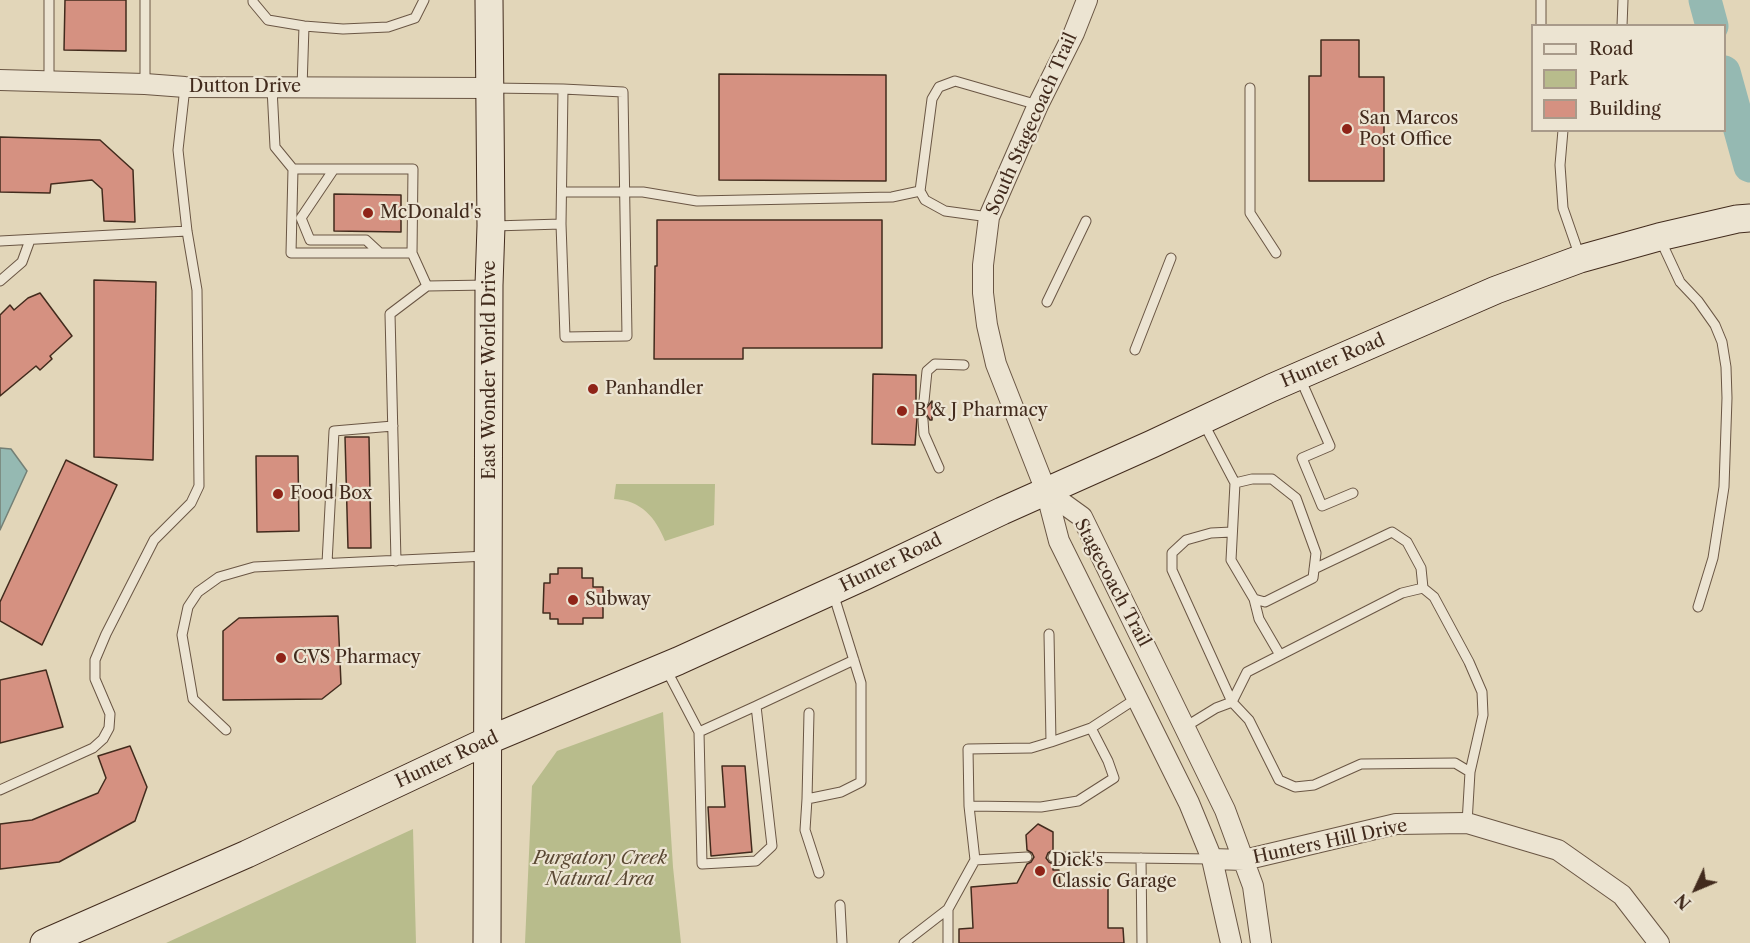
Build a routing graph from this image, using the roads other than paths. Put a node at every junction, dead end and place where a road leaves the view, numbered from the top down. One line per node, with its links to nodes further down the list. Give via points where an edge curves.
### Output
1 (49, 0): 13 (lane)
2 (145, 0): 14 (lane)
3 (253, 0): 11 (lane, via 268,20)
4 (424, 0): 11 (lane, via 416,18 388,27)
5 (489, 0): 18 (main road, East Wonder World Drive)
6 (1087, 0): 21 (street, South Stagecoach Trail)
7 (1541, 0): 9 (lane)
8 (1623, 0): 10 (lane)
9 (1541, 24)
10 (1622, 24)
11 (304, 27): 17 (lane)
12 (0, 80): 13 (street, Dutton Drive)
13 (49, 81): 14 (street, Dutton Drive)
14 (145, 84): 15 (street, Dutton Drive)
15 (185, 87): 16 (street, Dutton Drive); 33 (lane, via 178,150)
16 (272, 88): 17 (street, Dutton Drive); 23 (lane, via 275,147)
17 (302, 88): 18 (street, Dutton Drive)
18 (489, 88): 20 (lane); 32 (main road, East Wonder World Drive)
19 (1250, 88): 39 (lane, via 1250,213)
20 (563, 89): 25 (lane, via 623,92); 27 (lane)
21 (1038, 105): 26 (lane, via 955,81 939,87 932,99); 28 (street, South Stagecoach Trail)
22 (1563, 132): 41 (lane, via 1563,208)
23 (293, 169): 24 (lane); 37 (lane, via 291,253)
24 (334, 169): 37 (lane, via 301,218 310,240 366,240); 38 (lane, via 413,169)
25 (624, 191): 26 (lane, via 697,201 892,197); 27 (lane); 31 (lane, via 627,336 565,337)
26 (920, 191): 28 (lane, via 925,200 945,211)
27 (562, 192): 31 (lane)
28 (989, 217): 55 (street, South Stagecoach Trail, via 983,265 987,325 996,364)
29 (1750, 218): 34 (main road, Hunter Road)
30 (1086, 220): 45 (lane)
31 (561, 224): 32 (lane)
32 (491, 226): 43 (main road, East Wonder World Drive)
33 (187, 231): 35 (lane); 81 (lane, via 197,290 199,486 191,503 154,540 94,660 95,679 110,714 103,740)
34 (1659, 237): 41 (main road, Hunter Road); 65 (lane, via 1680,282 1715,325 1726,367 1724,487 1713,558)
35 (30, 240): 36 (lane); 42 (lane, via 22,262)
36 (0, 241)
37 (380, 253): 38 (lane)
38 (412, 253): 44 (lane)
39 (1276, 253)
40 (1171, 258): 46 (lane)
41 (1580, 259): 48 (main road, Hunter Road, via 1496,290)
42 (0, 280)
43 (489, 285): 44 (lane); 58 (main road, East Wonder World Drive)
44 (427, 286): 52 (lane, via 390,314)
45 (1047, 302)
46 (1135, 350)
47 (964, 365): 49 (lane, via 935,364 927,371)
48 (1299, 375): 51 (main road, Hunter Road); 56 (lane, via 1330,446 1302,458 1322,506)
49 (924, 401)
50 (923, 420): 53 (lane, via 924,434)
51 (1202, 420): 54 (lane); 55 (main road, Hunter Road)
52 (393, 426): 59 (lane); 60 (lane, via 334,431)
53 (939, 468)
54 (1235, 483): 57 (lane); 61 (lane, via 1272,479 1296,498 1316,553)
55 (1046, 491): 63 (main road, Hunter Road); 70 (street, Stagecoach Trail, via 1059,541); 74 (street, Stagecoach Trail, via 1082,517)
56 (1353, 493)
57 (1232, 532): 64 (lane, via 1232,560); 71 (lane, via 1186,540 1172,553 1172,570)
58 (489, 556): 59 (lane); 78 (main road, East Wonder World Drive)
59 (396, 561): 60 (lane)
60 (327, 563): 76 (lane, via 254,567 219,577 198,592 188,607 182,635 193,699)
61 (1314, 569): 62 (lane, via 1392,532 1407,542 1420,568); 64 (lane, via 1313,578 1265,602)
62 (1423, 588): 67 (lane, via 1402,593); 80 (lane, via 1434,597 1482,692 1483,715)
63 (832, 591): 68 (lane); 69 (main road, Hunter Road)
64 (1254, 599): 67 (lane, via 1259,619)
65 (1698, 607)
66 (1049, 634): 79 (lane)
67 (1280, 655): 71 (lane, via 1246,672)
68 (854, 660): 72 (lane); 82 (lane, via 861,683 861,782 840,792)
69 (665, 667): 77 (lane); 78 (main road, Hunter Road)
70 (1137, 698): 75 (lane); 89 (street, Stagecoach Trail, via 1189,803)
71 (1232, 702): 74 (lane); 80 (lane, via 1249,720 1279,780 1295,787 1314,785 1361,764 1455,763)
72 (756, 705): 77 (lane); 77 (lane, via 772,846 756,861 702,864)
73 (808, 713): 82 (lane)
74 (1185, 727): 90 (street, Stagecoach Trail, via 1226,810)
75 (1091, 728): 79 (lane); 83 (lane, via 1114,778 1078,801 1041,807)
76 (226, 730)
77 (699, 732)
78 (489, 740): 94 (main road, Hunter Road, via 247,854); 95 (main road, East Wonder World Drive)
79 (1051, 742): 83 (lane, via 1031,748 968,749)
80 (1470, 772): 84 (lane)
81 (0, 790)
82 (807, 799): 91 (lane, via 805,830)
83 (969, 806): 88 (lane)
84 (1467, 823): 90 (street, Hunters Hill Drive, via 1396,824); 102 (street, Hunters Hill Drive, via 1558,850 1622,895)
85 (1027, 857): 88 (lane)
86 (1053, 857): 87 (lane)
87 (1141, 858): 89 (lane); 99 (lane)
88 (975, 860): 93 (lane)
89 (1212, 860): 90 (street, Hunters Hill Drive); 100 (street, Stagecoach Trail)
90 (1244, 860): 101 (street, Stagecoach Trail, via 1253,886)
91 (819, 873)
92 (840, 905): 96 (lane)
93 (948, 909): 97 (lane); 98 (lane)
94 (44, 943)
95 (488, 943)
96 (842, 943)
97 (904, 943)
98 (948, 943)
99 (1142, 943)
100 (1231, 943)
101 (1261, 943)
102 (1659, 943)

